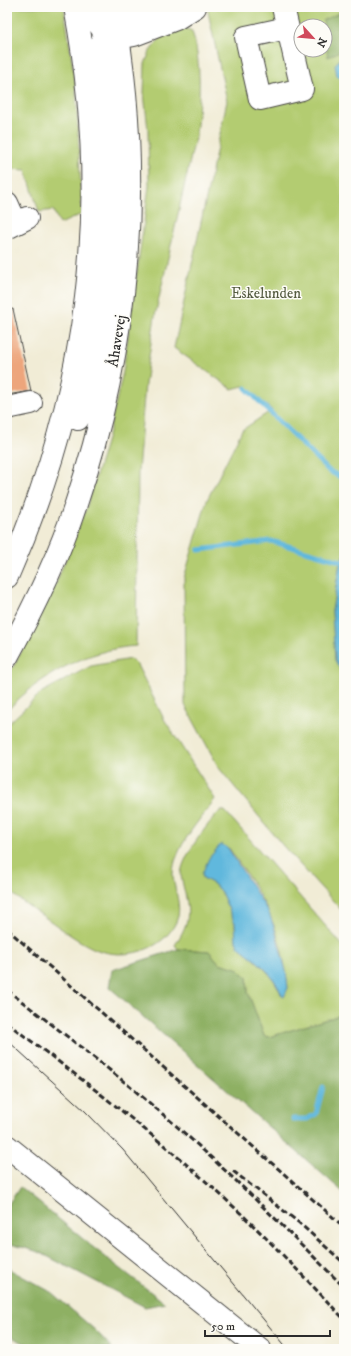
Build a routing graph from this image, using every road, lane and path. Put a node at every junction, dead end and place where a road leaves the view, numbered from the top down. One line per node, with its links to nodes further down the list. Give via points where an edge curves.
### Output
1 (75, 7): 9 (main road, via 89,96 93,181 92,232 83,326 55,451 42,493)
2 (94, 7): 4 (main road, Åhavevej, via 99,25)
3 (191, 8): 4 (main road, via 176,19 134,35)
4 (113, 24): 9 (main road, via 101,52 111,182 110,233 102,328 92,372 66,456); 10 (main road, Åhavevej, via 125,93 130,190 126,279 111,375 102,418 75,508 34,606)
5 (7, 203): 6 (main road)
6 (17, 223)
7 (31, 403): 8 (main road)
8 (7, 408)
9 (7, 578)
10 (7, 657)
11 (7, 1146): 12 (main road)
12 (260, 1349)

